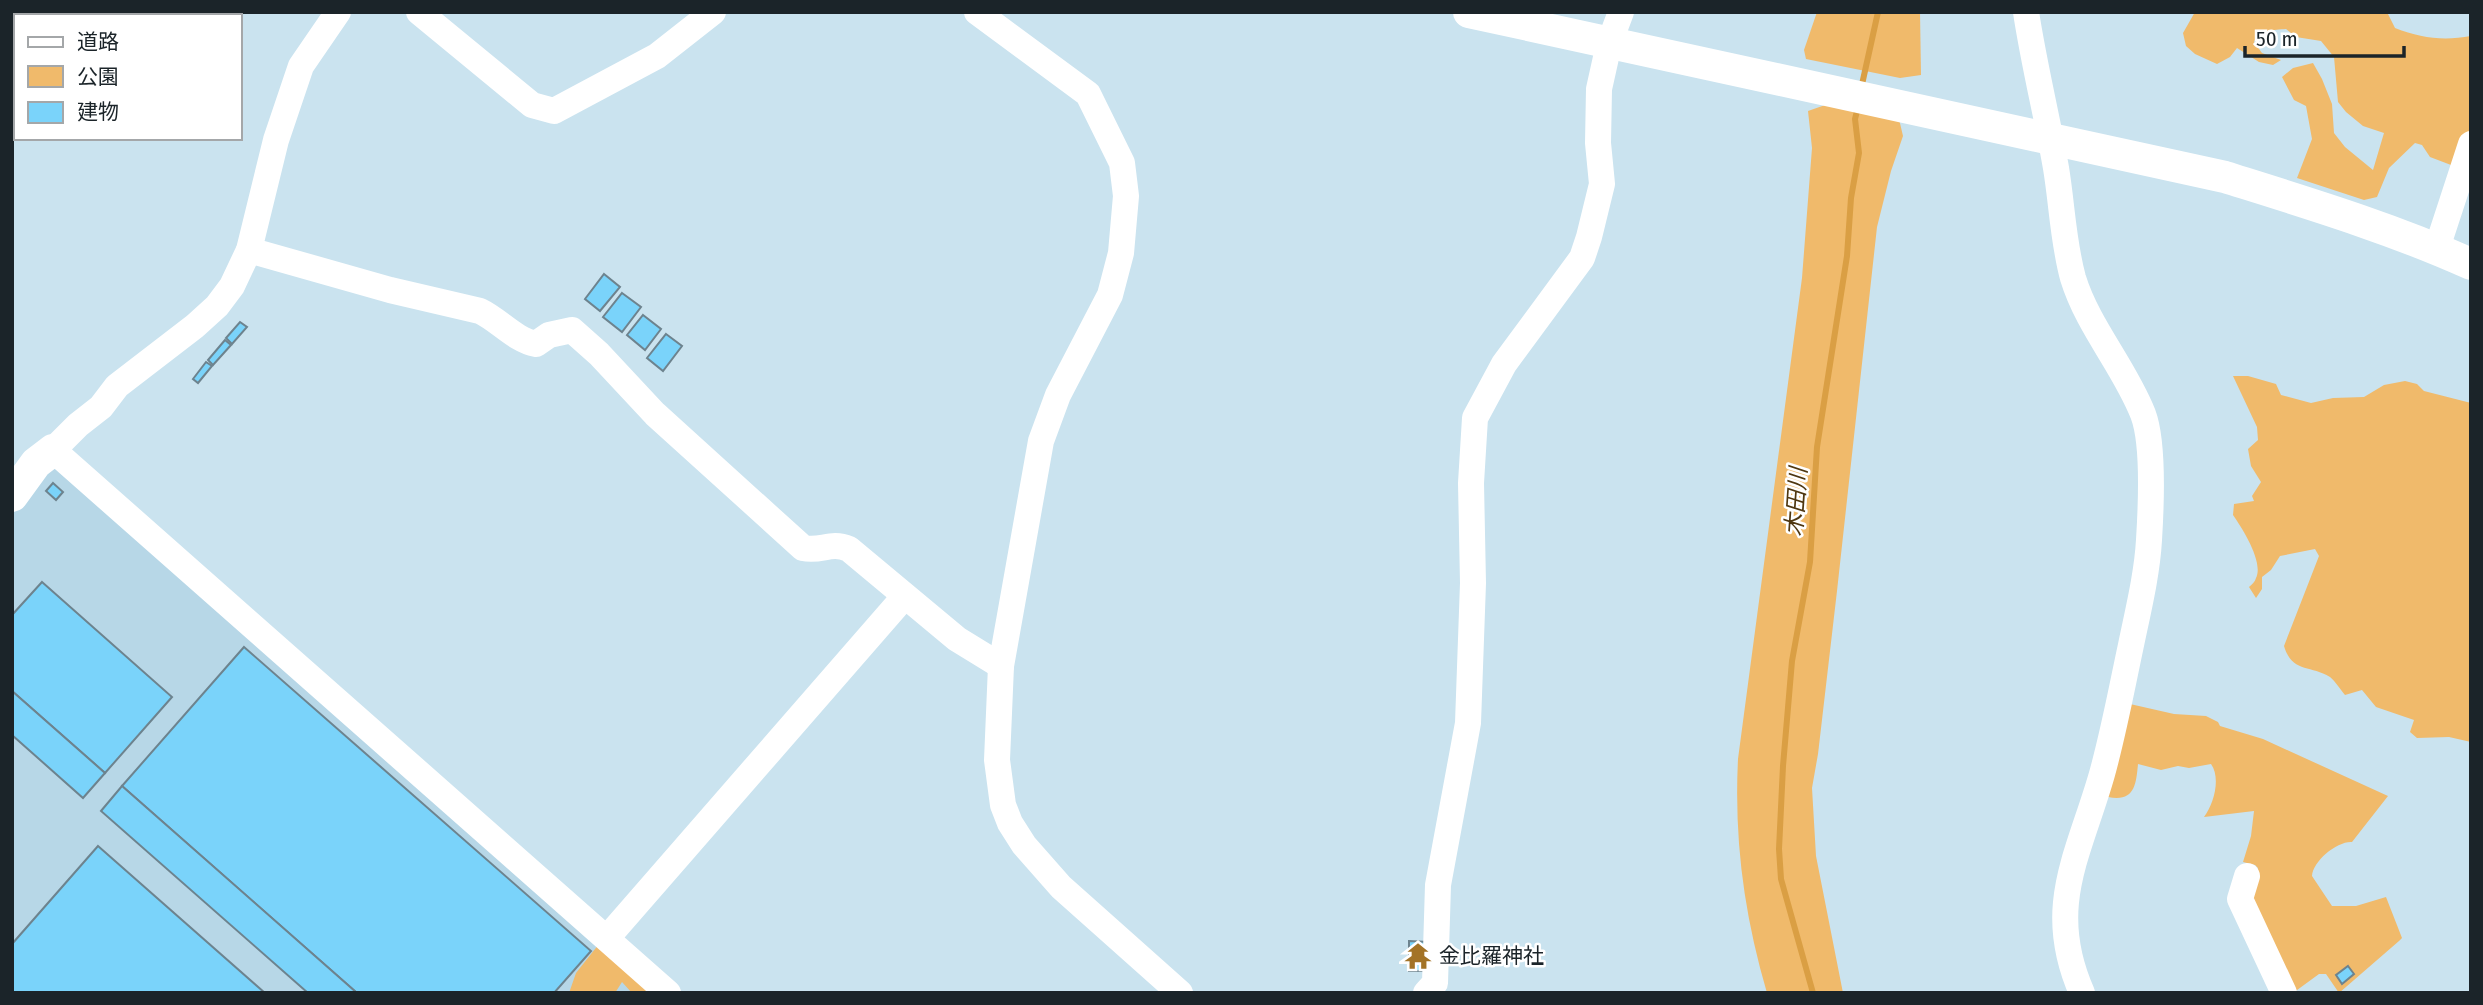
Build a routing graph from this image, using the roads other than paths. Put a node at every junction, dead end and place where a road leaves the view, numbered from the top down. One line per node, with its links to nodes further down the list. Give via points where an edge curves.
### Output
1 (338, 12): 12 (street, via 301,66 276,140)
2 (419, 12): 3 (street, via 531,105 554,111 657,56)
3 (713, 12)
4 (977, 12): 17 (street, via 1088,94 1122,163 1126,196 1121,253 1110,295 1058,395 1041,441)
5 (1469, 12): 8 (street)
6 (1620, 12): 8 (street)
7 (2026, 12): 9 (street)
8 (1609, 44): 9 (street); 22 (street, via 1599,89 1602,184 1582,258 1504,364 1475,418 1468,723 1438,885 1435,982)
9 (2049, 140): 11 (street, via 2224,177); 23 (street, via 2074,281 2142,412 2149,463 2150,541 2138,612 2102,773 2066,886 2069,957)
10 (2471, 144): 11 (street)
11 (2437, 248): 13 (street)
12 (249, 250): 14 (street, via 217,306 117,386 101,407); 16 (street, via 480,311 536,344 549,335 572,330 655,414 803,548 837,545 849,550)
13 (2471, 264)
14 (53, 450): 15 (street, via 36,463); 19 (street)
15 (12, 496)
16 (904, 597): 17 (street, via 957,639); 19 (street)
17 (1001, 666): 21 (street, via 998,774 1010,823 1061,887)
18 (2246, 876): 24 (street, via 2240,899)
19 (607, 938): 20 (street)
20 (668, 993)
21 (1180, 993)
22 (1426, 993)
23 (2082, 993)
24 (2284, 993)

